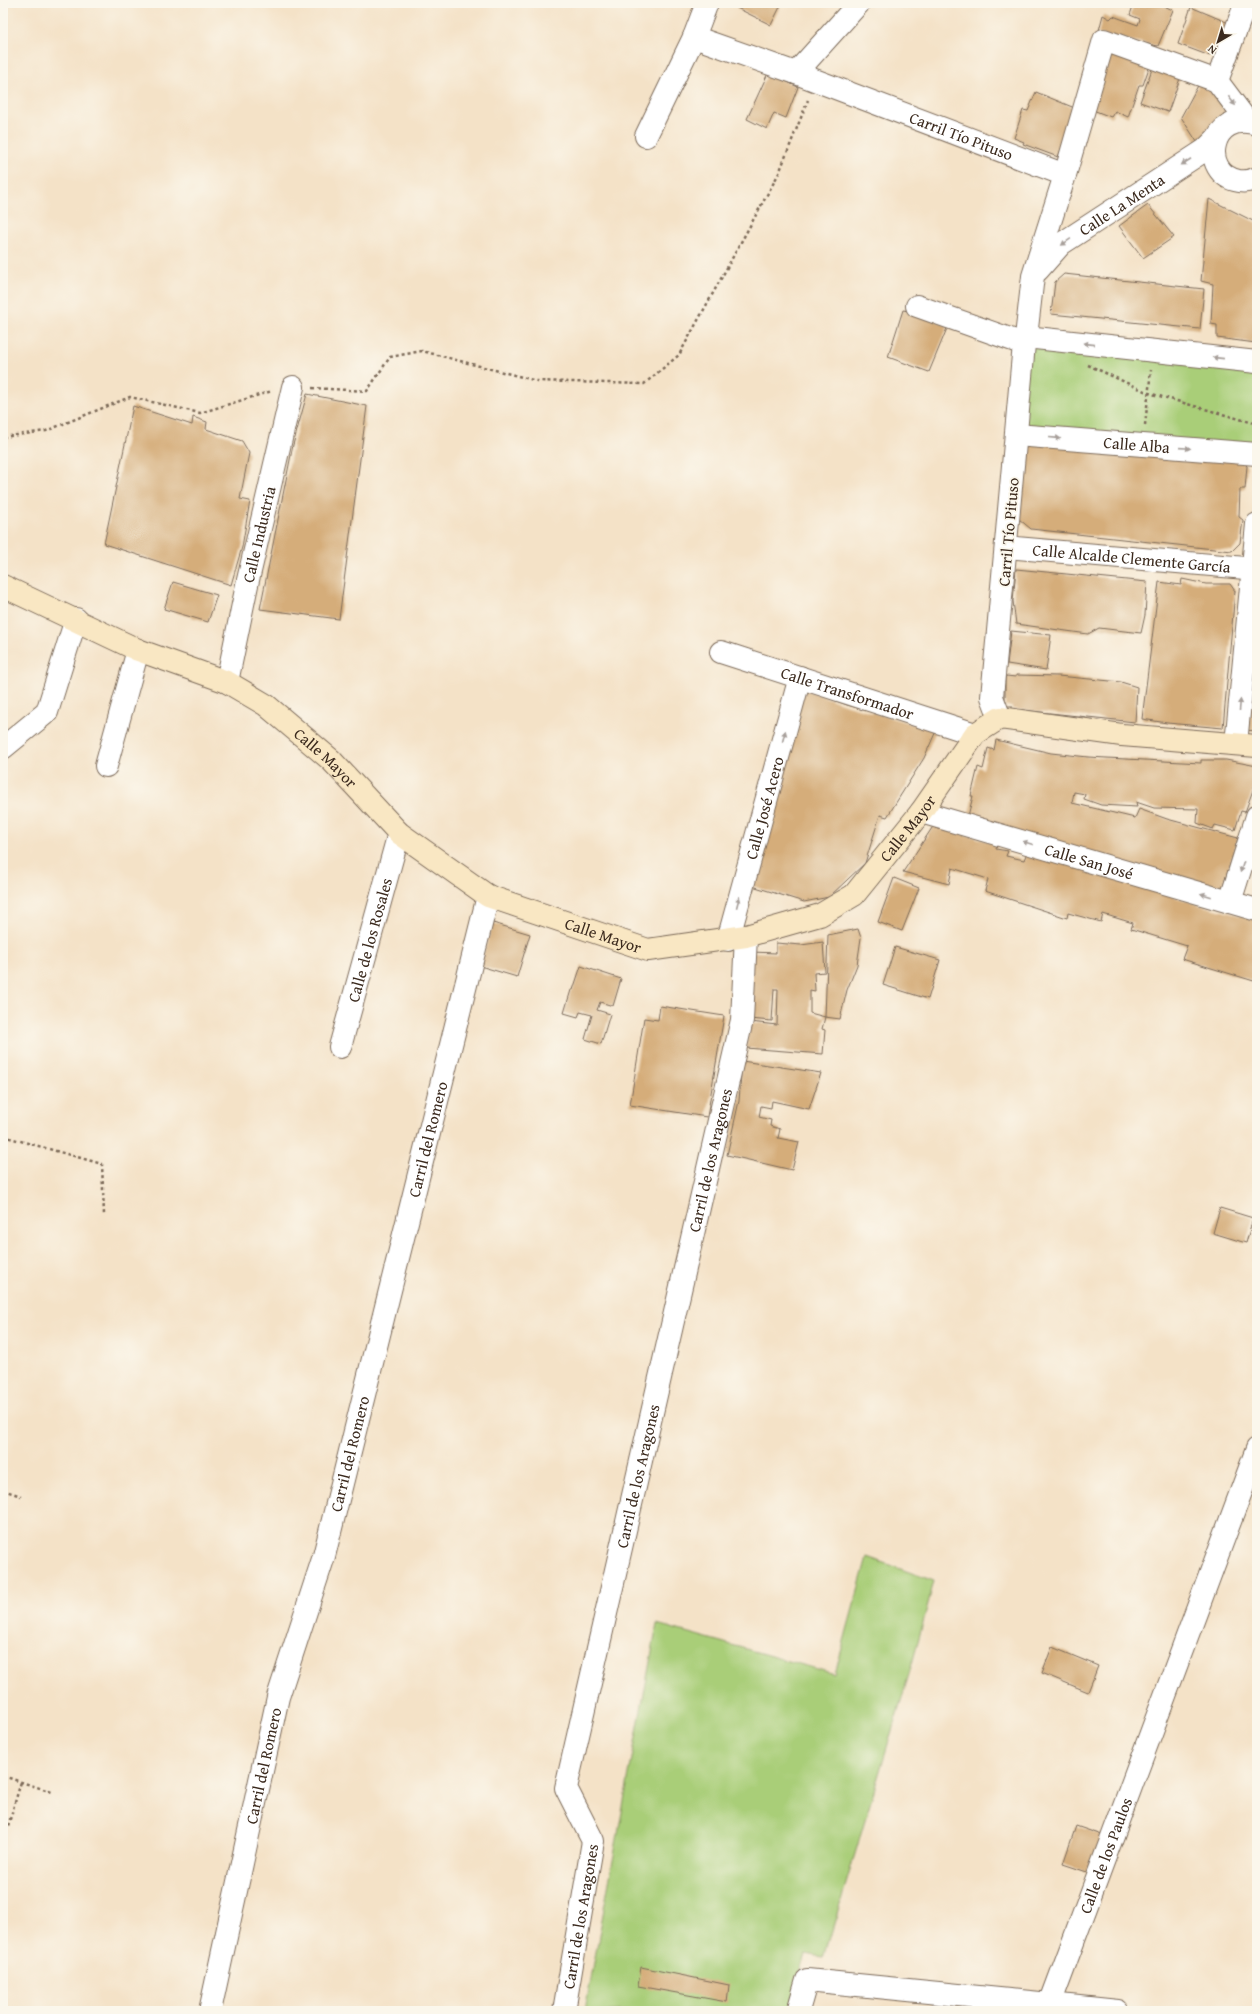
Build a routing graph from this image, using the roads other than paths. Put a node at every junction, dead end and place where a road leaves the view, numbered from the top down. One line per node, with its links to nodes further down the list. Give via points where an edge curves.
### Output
1 (707, 3): 4 (street)
2 (858, 3): 5 (street)
3 (1257, 9): 6 (street, via 1246,5)
4 (694, 37): 5 (street, Carril Tío Pituso); 8 (street)
5 (796, 73): 10 (street, Carril Tío Pituso)
6 (1217, 81): 7 (street, one-way to 7); 10 (street, via 1104,40)
7 (1252, 123): 9 (street, Calle La Menta, via 1230,124)
8 (646, 136)
9 (1216, 139): 11 (street, via 1214,158 1225,174 1234,180); 12 (street, Calle La Menta, one-way to 12, via 1205,150 1061,244)
10 (1065, 175): 12 (street, Carril Tío Pituso)
11 (1257, 178)
12 (1032, 276): 14 (street, Carril Tío Pituso)
13 (917, 306): 14 (street)
14 (1025, 340): 15 (street, one-way to 14); 17 (street, Carril Tío Pituso)
15 (1257, 362)
16 (293, 387): 27 (street, Calle Industria)
17 (1016, 435): 18 (street, Calle Alba, one-way to 18); 20 (street, Carril Tío Pituso)
18 (1257, 454)
19 (1257, 524): 21 (street)
20 (1006, 547): 21 (street, Calle Alcalde Clemente García); 28 (street, Carril Tío Pituso, via 992,697)
21 (1254, 569): 30 (street, one-way to 21)
22 (3, 586): 23 (street, Calle Mayor)
23 (76, 619): 24 (street, Calle Mayor); 31 (street, via 47,712)
24 (138, 650): 27 (street, Calle Mayor); 32 (street)
25 (721, 652): 26 (street, Calle Transformador)
26 (800, 677): 29 (street, Calle Transformador); 40 (street, Calle José Acero, one-way to 26)
27 (227, 682): 35 (street, Calle Mayor, via 266,705 331,760)
28 (1000, 718): 29 (street, Calle Mayor); 30 (street, via 1122,735)
29 (975, 734): 33 (street, Calle Mayor)
30 (1247, 745)
31 (3, 748)
32 (106, 766)
33 (921, 812): 38 (street, Calle San José, one-way to 33); 40 (street, Calle Mayor, via 854,895 820,915)
34 (1257, 816): 36 (street)
35 (399, 833): 37 (street, Calle Mayor); 41 (street, Calle de los Rosales)
36 (1254, 839): 38 (street, one-way to 38)
37 (488, 896): 40 (street, Calle Mayor, via 648,950); 44 (street, Carril del Romero, via 324,1556 278,1697)
38 (1230, 902): 39 (street, Calle San José)
39 (1257, 910)
40 (737, 938): 45 (street, Carril de los Aragones, via 742,1020 566,1788 593,1841)
41 (340, 1047)
42 (1257, 1449): 43 (street, Calle de los Paulos)
43 (1050, 2004): 46 (street, via 807,1980); 47 (street)
44 (210, 2011)
45 (564, 2011)
46 (798, 2011)
47 (1118, 2011)

